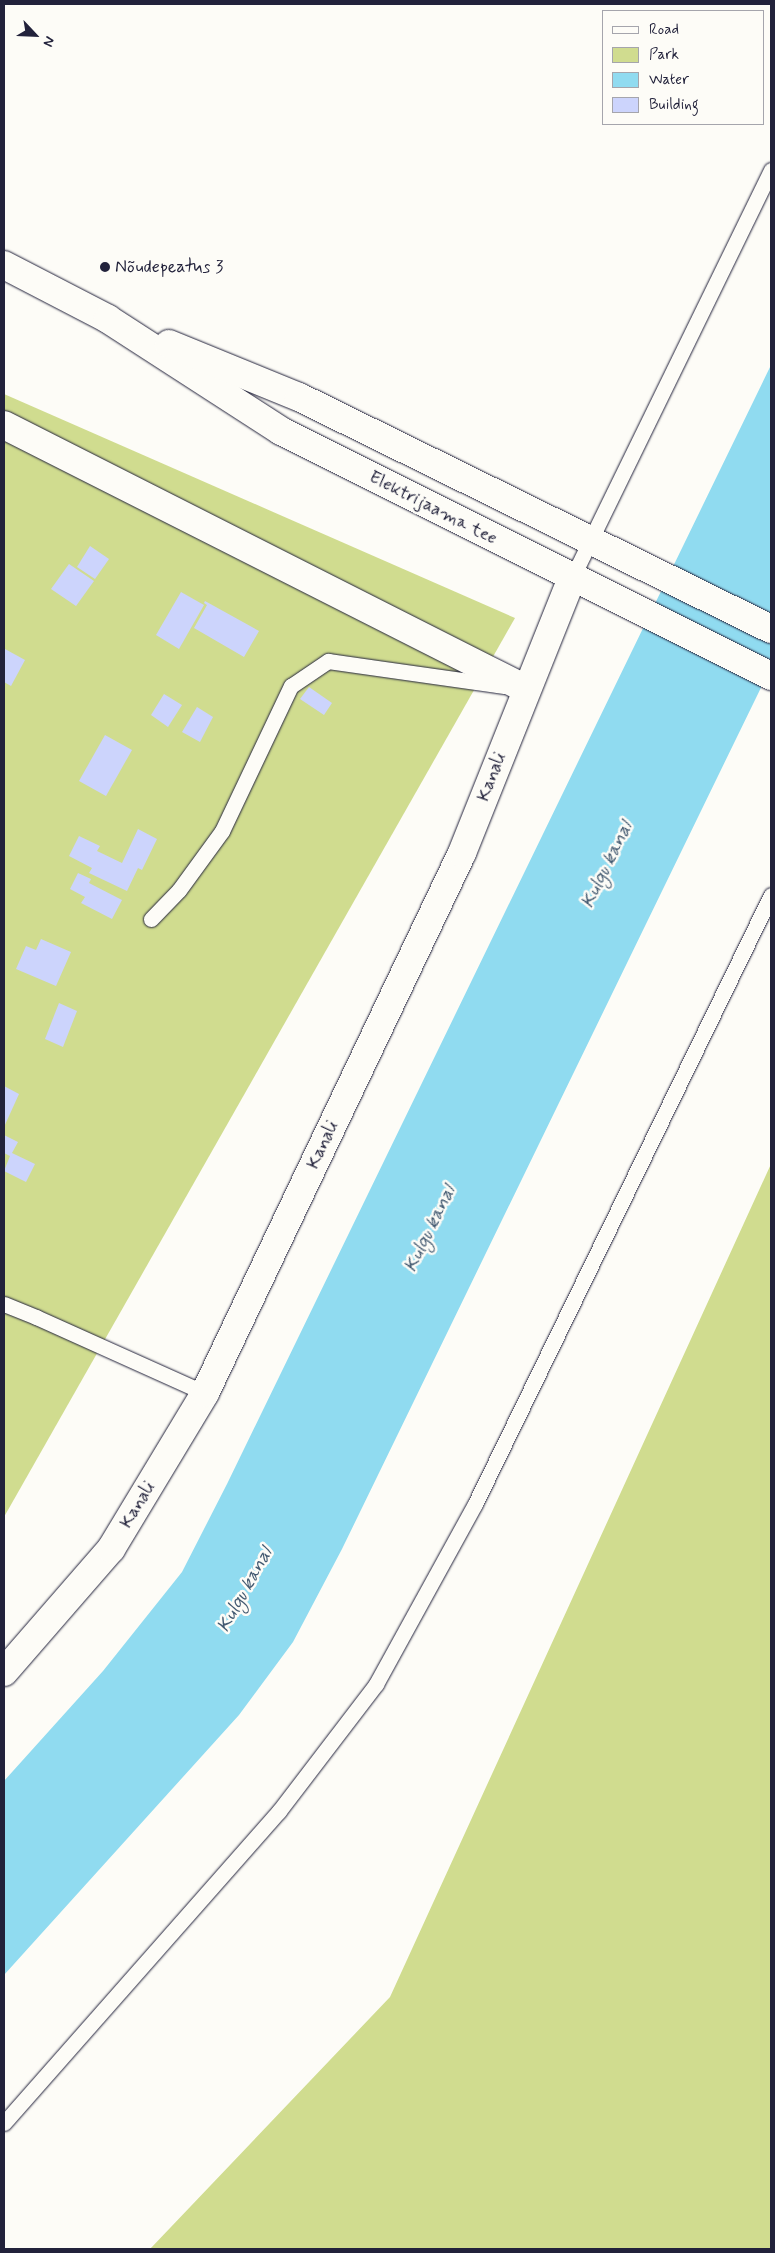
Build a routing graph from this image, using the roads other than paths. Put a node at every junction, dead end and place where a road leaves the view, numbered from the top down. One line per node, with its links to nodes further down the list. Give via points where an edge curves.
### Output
1 (771, 170): 5 (lane)
2 (4, 265): 3 (street, Elektrijaama tee)
3 (108, 319): 5 (street, Elektrijaama tee, via 299,397); 6 (street, Elektrijaama tee, via 281,432)
4 (4, 426): 9 (street)
5 (599, 544): 6 (lane); 7 (street, Elektrijaama tee)
6 (580, 582): 8 (street, Elektrijaama tee); 9 (street, Kanali)
7 (771, 629)
8 (771, 676)
9 (526, 689): 11 (lane, via 328,661 291,686 222,831 179,890); 13 (street, Kanali, via 462,853)
10 (771, 895): 15 (lane, via 475,1504 376,1684 279,1811)
11 (151, 919)
12 (4, 1304): 13 (lane)
13 (205, 1393): 14 (street, Kanali, via 111,1549)
14 (5, 1667)
15 (4, 2123)

